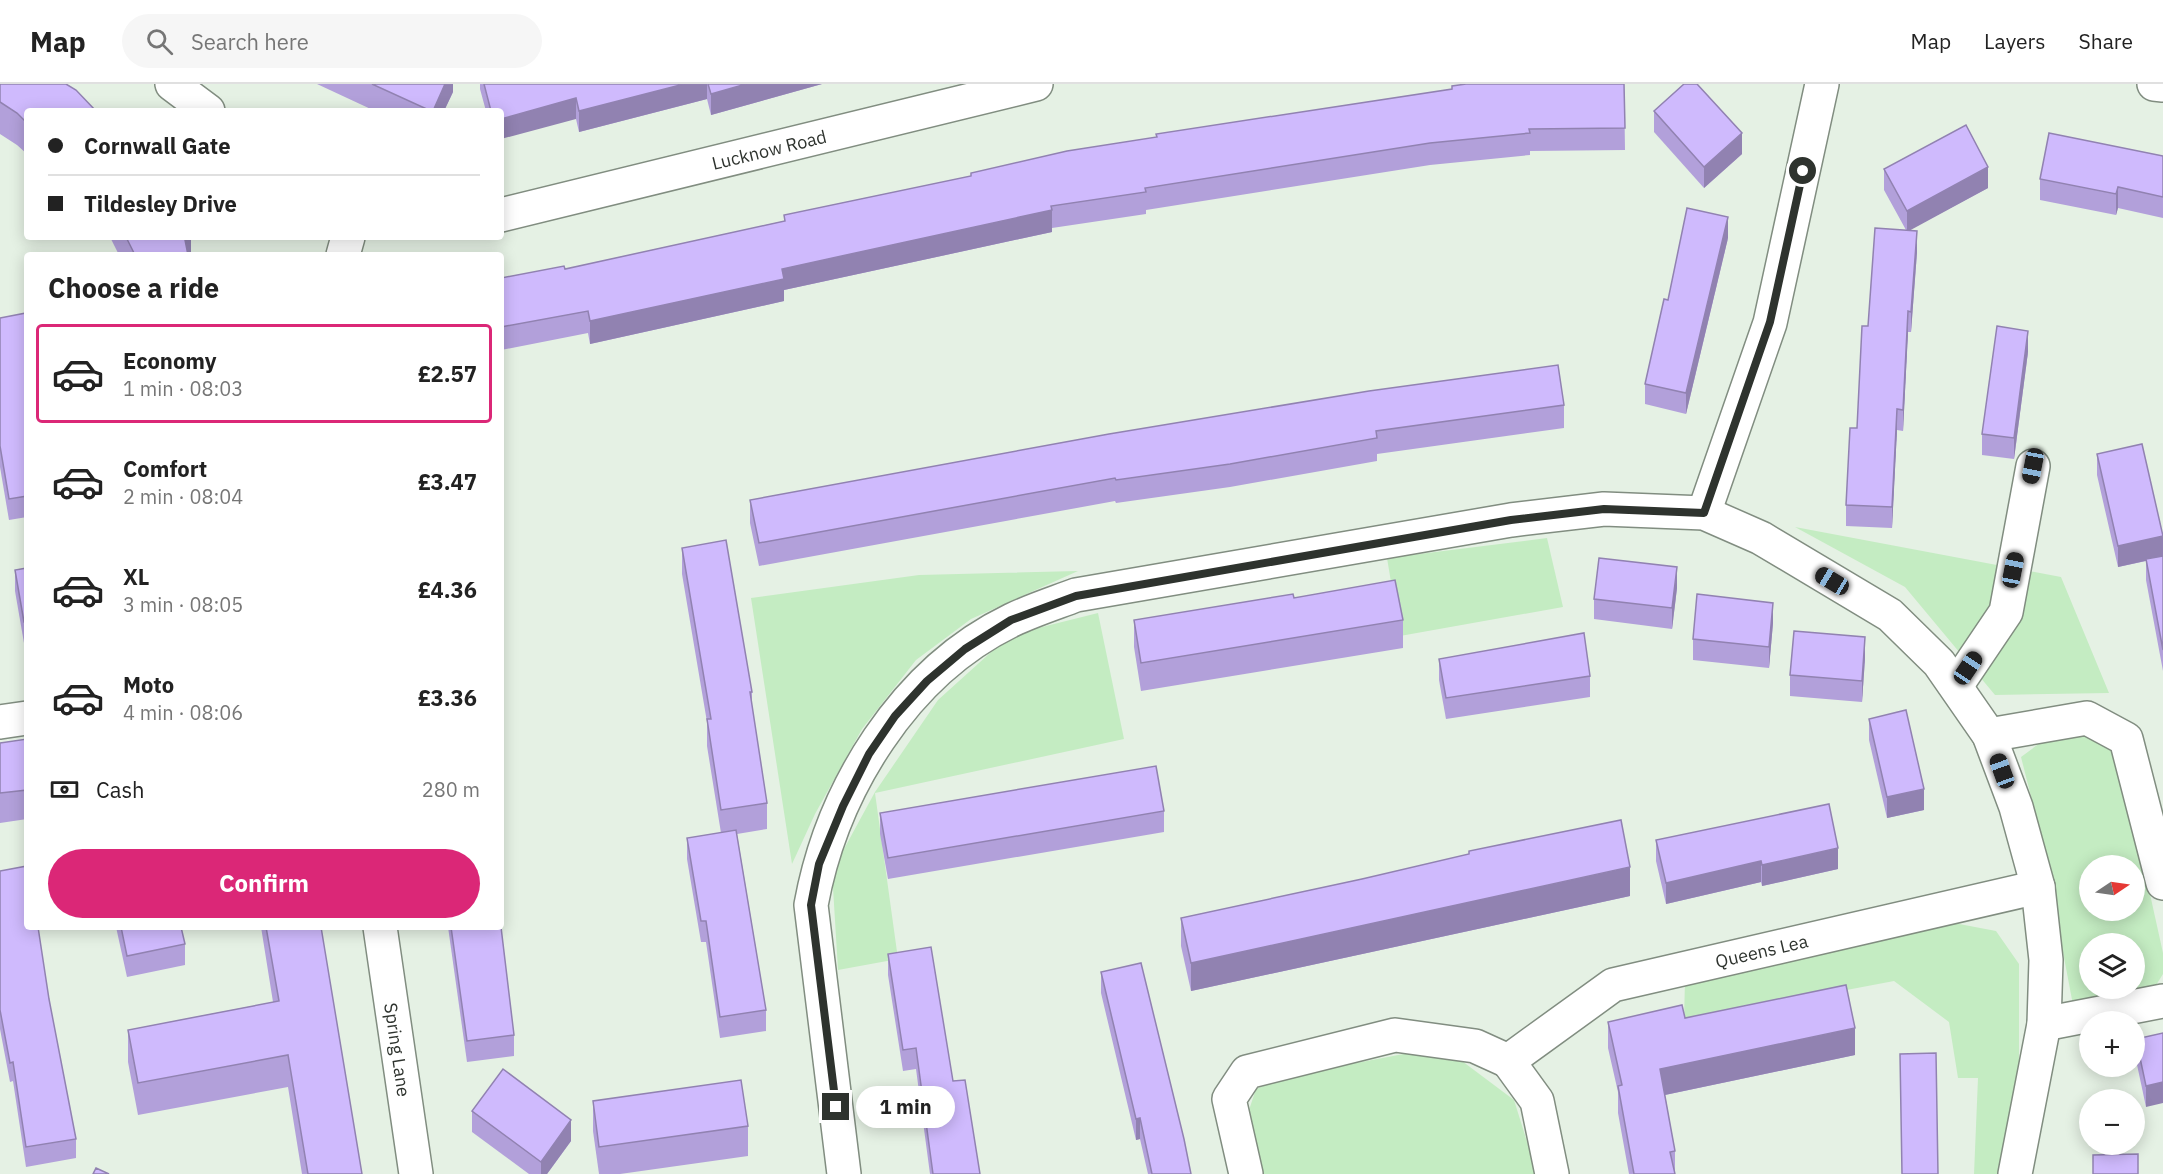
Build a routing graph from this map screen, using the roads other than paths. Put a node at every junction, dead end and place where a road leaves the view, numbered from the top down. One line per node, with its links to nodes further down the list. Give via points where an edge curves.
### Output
1 (172, 84): 6 (street)
2 (1036, 84): 7 (street, Lucknow Road)
3 (1822, 84): 9 (street, via 1770,322)
4 (2154, 84): 5 (street)
5 (2163, 85)
6 (204, 108)
7 (504, 214)
8 (2033, 466): 10 (street, via 2006,612)
9 (1704, 513): 10 (street, via 1761,538 1890,615 1939,663); 19 (street, via 1604,509 1511,520 1076,596 1011,620 965,649 927,681 895,716 869,754 819,864 811,905)
10 (1956, 686): 11 (street)
11 (1989, 735): 12 (street, via 2087,718 2126,739); 13 (street, via 2016,807)
12 (2163, 883)
13 (2038, 887): 16 (street, via 2046,960); 17 (street, Queens Lea, via 1614,985)
14 (380, 930): 18 (street, Spring Lane)
15 (2163, 1001): 16 (street)
16 (2044, 1024): 22 (street)
17 (1508, 1061): 20 (street, via 1475,1046 1395,1035 1247,1072 1229,1099); 21 (street, via 1537,1101)
18 (416, 1174)
19 (844, 1174)
20 (1245, 1174)
21 (1552, 1174)
22 (2015, 1174)

